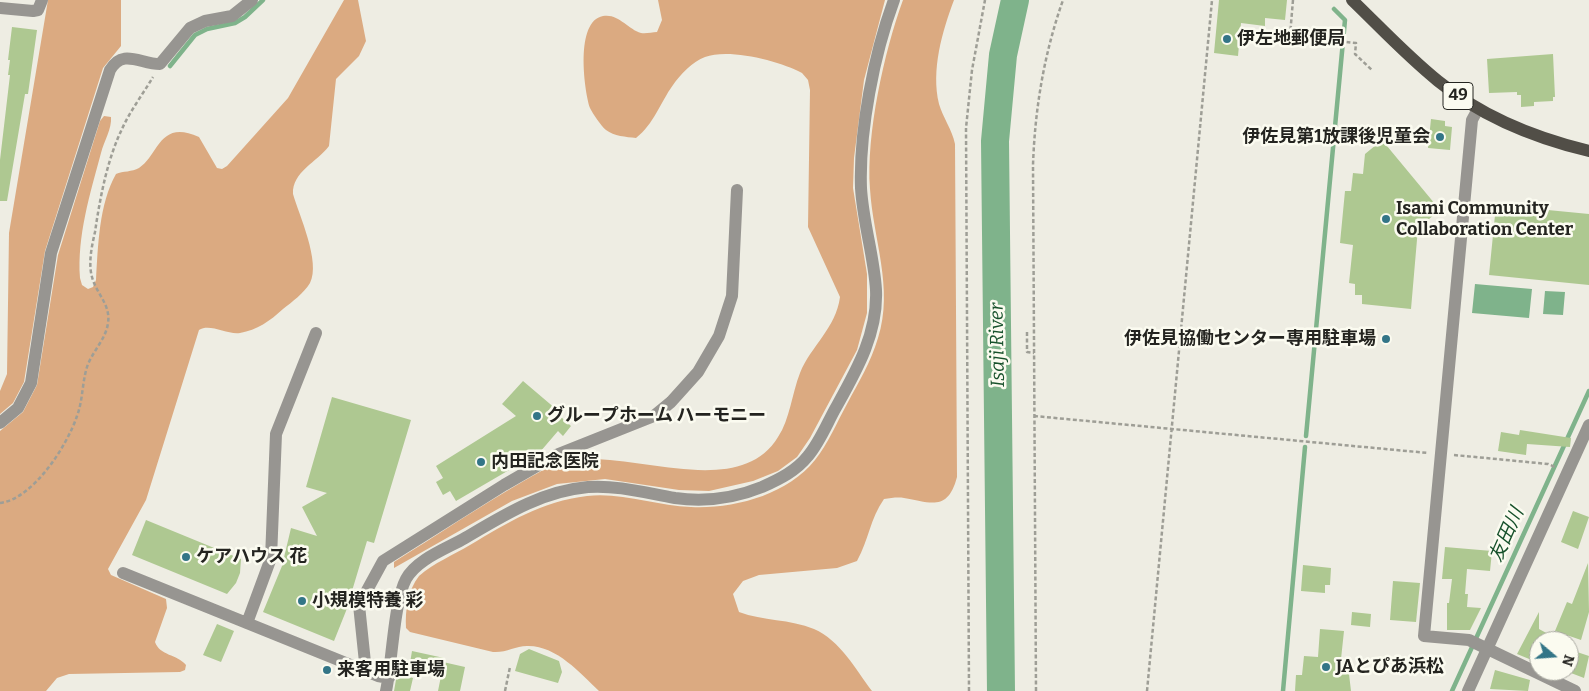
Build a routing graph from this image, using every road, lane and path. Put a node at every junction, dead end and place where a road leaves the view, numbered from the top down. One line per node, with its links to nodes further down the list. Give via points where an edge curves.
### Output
1 (42, 0): 9 (street, via 38,10 33,11)
2 (252, 0): 12 (street, via 232,16 205,21 190,28)
3 (894, 0): 32 (street, via 872,82 862,158 861,187 875,273 875,314 864,353 811,453 782,478 725,497 678,498 620,488 589,487 551,494 516,509 421,563 406,579 400,599)
4 (985, 0): 35 (path, via 972,70 966,128)
5 (1062, 0): 19 (path, via 1043,70 1034,133)
6 (1212, 0): 23 (path)
7 (1293, 0): 10 (path, via 1290,36)
8 (1352, 0): 14 (main road, 49, via 1424,70)
9 (0, 8)
10 (1311, 38)
11 (1327, 40): 13 (path, via 1356,42 1355,54)
12 (160, 64): 21 (street, via 125,58 118,60 110,70 51,253 31,383 18,408); 26 (path, via 120,134 101,197 91,268 94,284 106,304 109,322 87,367 77,416 64,443 31,489 13,500)
13 (1373, 71)
14 (1478, 109): 15 (main road, 49, via 1530,133); 24 (street, via 1472,120)
15 (1589, 151)
16 (737, 190): 31 (street, via 732,296 720,336 698,372 654,416 556,456 504,484 383,561 360,605)
17 (1027, 332): 19 (path, via 1027,352)
18 (316, 333): 28 (street, via 276,434 271,558)
19 (1034, 352): 20 (path)
20 (1034, 416): 23 (path); 36 (path)
21 (0, 423)
22 (1589, 425): 29 (street)
23 (1171, 430): 24 (path); 37 (path)
24 (1441, 454): 25 (path); 29 (street, via 1424,636)
25 (1548, 464)
26 (0, 503)
27 (123, 573): 28 (street)
28 (247, 623): 31 (street)
29 (1479, 644): 38 (street); 39 (street)
30 (510, 667): 34 (path)
31 (366, 672): 32 (street)
32 (389, 678): 33 (street)
33 (386, 691)
34 (505, 691)
35 (969, 691)
36 (1036, 691)
37 (1147, 691)
38 (1468, 691)
39 (1575, 691)

